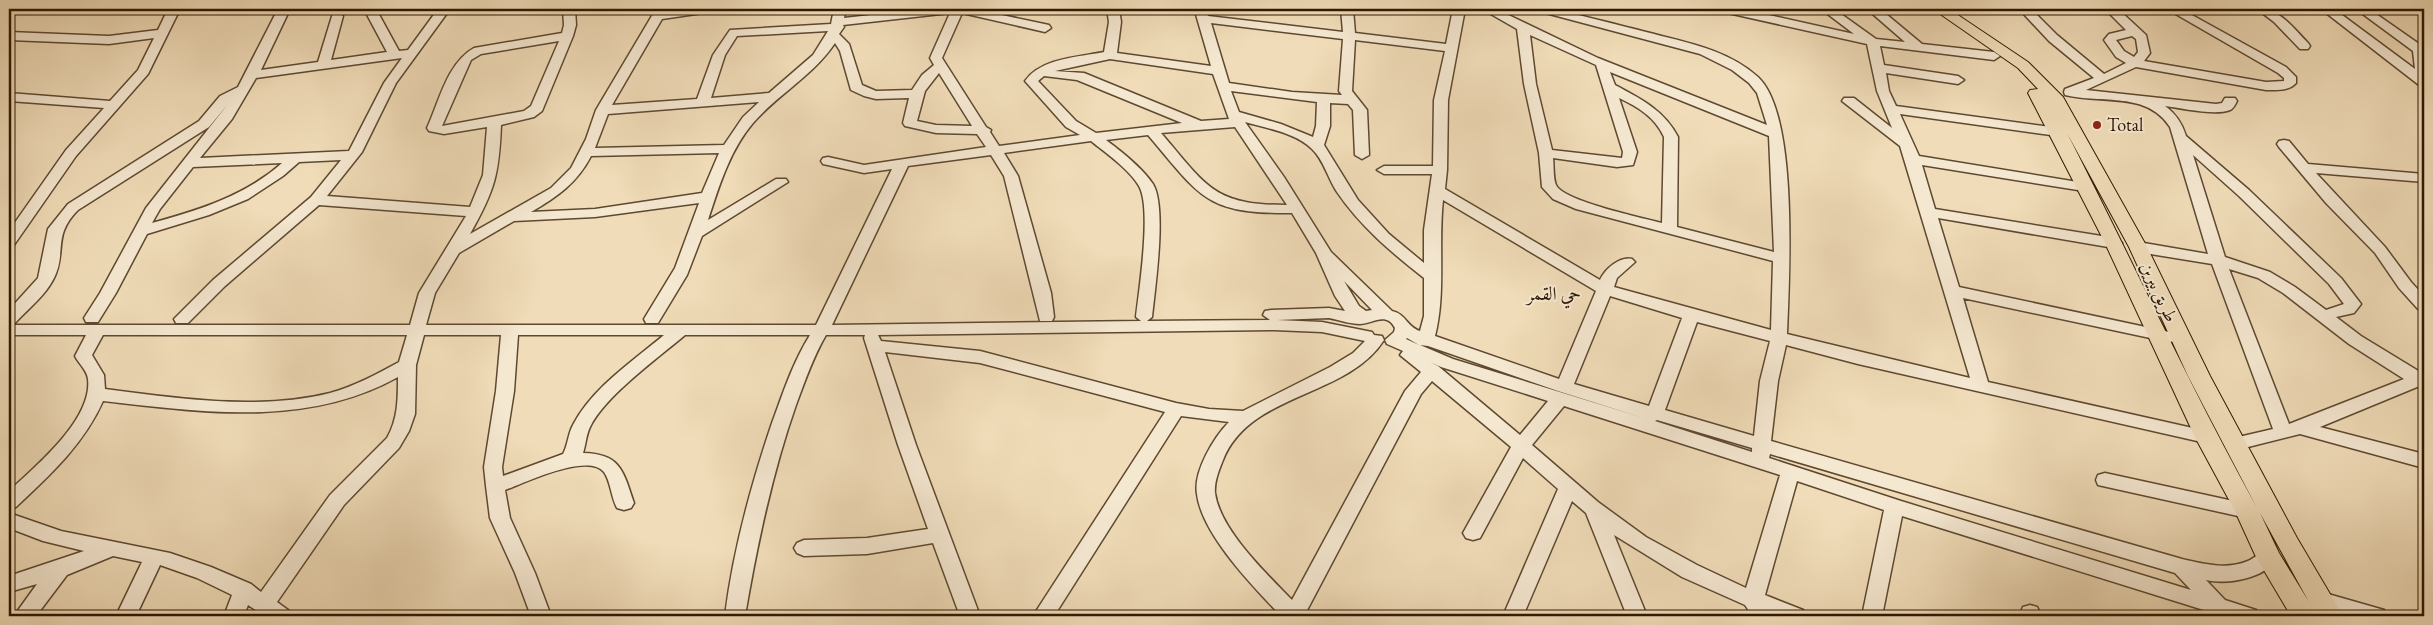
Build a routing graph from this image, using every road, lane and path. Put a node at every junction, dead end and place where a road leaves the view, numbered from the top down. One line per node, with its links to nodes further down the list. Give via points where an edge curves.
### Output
1 (174, 9): 32 (street)
2 (284, 9): 53 (street)
3 (370, 9): 41 (street)
4 (444, 9): 40 (street)
5 (570, 9): 34 (street)
6 (639, 9): 25 (street)
7 (704, 9): 25 (street)
8 (958, 9): 28 (street); 29 (street); 47 (street, via 936,58)
9 (1113, 9): 42 (street, via 1115,22)
10 (1347, 9): 35 (street)
11 (1459, 9): 38 (street)
12 (1488, 9): 30 (street)
13 (1542, 9): 76 (street, via 1689,46 1723,60 1754,80 1764,92)
14 (1728, 9): 36 (street)
15 (1827, 9): 36 (street)
16 (1873, 9): 39 (street)
17 (1926, 9): 43 (main road, طريق بيرين)
18 (1940, 9): 58 (main road, طريق بيرين)
19 (2025, 9): 51 (street, via 2053,38)
20 (2111, 9): 31 (street)
21 (2173, 9): 45 (street, via 2282,70 2290,77 2290,83 2266,86)
22 (2264, 9): 37 (street)
23 (2327, 9): 54 (street)
24 (2362, 9): 54 (street, via 2418,49)
25 (660, 12): 69 (street)
26 (1202, 14): 35 (street); 49 (street)
27 (337, 16): 46 (street)
28 (838, 23): 57 (street, via 856,87 876,95); 60 (street, via 808,67); 63 (street, via 734,33 726,42)
29 (1045, 28)
30 (1523, 28): 44 (street); 85 (street, via 1530,84)
31 (2136, 31): 45 (street, via 2145,49); 45 (street, via 2110,40 2120,54)
32 (163, 32): 33 (street, via 109,40); 67 (street, via 144,71)
33 (9, 36)
34 (567, 36): 71 (street, via 536,108 529,114); 71 (street, via 478,51 467,57 434,128 444,130)
35 (1350, 36): 38 (street); 62 (street, via 1345,91)
36 (1873, 42): 39 (street); 48 (street)
37 (2304, 46)
38 (1450, 48): 95 (street, via 1441,100)
39 (1919, 48): 43 (street)
40 (410, 53): 41 (street); 86 (street, via 380,100)
41 (394, 55): 46 (street)
42 (1110, 55): 49 (street); 50 (street)
43 (1994, 56): 75 (main road, طريق بيرين, via 2034,90)
44 (1602, 63): 56 (street); 76 (street)
45 (2135, 63): 51 (street)
46 (324, 64): 53 (street)
47 (940, 67): 57 (street, via 930,74); 73 (street)
48 (1878, 68): 52 (street); 68 (street)
49 (1217, 71): 55 (street)
50 (1037, 73): 72 (street, via 1079,76); 77 (street, via 1031,81 1036,88 1071,124)
51 (2102, 78): 58 (street)
52 (1958, 80)
53 (248, 81): 91 (street, via 216,132); 127 (street, via 225,99 204,124 73,207 55,230 52,261 46,278)
54 (2424, 82)
55 (1223, 86): 61 (street); 70 (street)
56 (1610, 88): 85 (street, via 1630,152 1628,162); 106 (street, via 1666,123 1671,137)
57 (915, 94): 73 (street, via 910,123 913,126)
58 (2063, 94): 65 (street); 111 (main road, طريق بيرين)
59 (9, 97): 67 (street)
60 (774, 97): 63 (street); 82 (street, via 748,120)
61 (1324, 99): 62 (street); 81 (street, via 1323,126)
62 (1352, 100): 87 (street, via 1360,110)
63 (702, 101): 69 (street)
64 (1849, 101): 80 (street)
65 (2148, 101): 66 (street, via 2221,108 2227,107); 78 (street, via 2174,120)
66 (2230, 101)
67 (114, 105): 109 (street, via 71,153)
68 (1890, 109): 75 (street); 80 (street)
69 (603, 110): 84 (street)
70 (1235, 119): 72 (street); 81 (street, via 1270,125); 102 (street)
71 (494, 122): 103 (street, via 492,166)
72 (1199, 125): 74 (street)
73 (984, 130): 83 (street)
74 (1153, 132): 77 (street); 102 (street, via 1203,188 1219,200 1250,208)
75 (2058, 132): 98 (main road, طريق بيرين)
76 (1776, 134): 114 (street)
77 (1094, 137): 83 (street); 125 (street, via 1147,186 1153,223)
78 (2180, 137): 115 (street); 123 (street, via 2335,280 2353,304 2348,309)
79 (2284, 144): 93 (street)
80 (1906, 145): 89 (street)
81 (1317, 146): 117 (street, via 1362,216 1386,241)
82 (729, 149): 84 (street); 100 (street)
83 (995, 151): 92 (street); 124 (street, via 1016,189 1043,293)
84 (586, 152): 105 (street, via 577,170 556,191)
85 (1546, 153): 106 (street, via 1549,187 1558,196 1581,206)
86 (352, 155): 88 (street); 101 (street)
87 (1362, 155)
88 (295, 158): 91 (street); 107 (street, via 270,182 231,202)
89 (1913, 159): 98 (street); 104 (street)
90 (828, 161): 92 (street, via 864,169)
91 (190, 163): 107 (street, via 153,208)
92 (902, 164): 132 (street)
93 (2304, 168): 96 (street); 120 (street, via 2380,250)
94 (1384, 170): 95 (street)
95 (1440, 170): 99 (street)
96 (2424, 178)
97 (781, 182): 108 (street)
98 (2084, 187): 110 (main road, طريق بيرين)
99 (1438, 191): 117 (street, via 1432,230); 118 (street)
100 (708, 197): 105 (street, via 595,213); 108 (street)
101 (316, 200): 103 (street); 128 (street)
102 (1297, 209): 113 (street)
103 (475, 212): 112 (street)
104 (1928, 212): 110 (street); 119 (street)
105 (509, 218): 112 (street)
106 (1669, 228): 114 (street)
107 (142, 231): 130 (street)
108 (695, 234): 129 (street, via 686,262)
109 (9, 242)
110 (2114, 243): 137 (main road, طريق بيرين)
111 (2138, 247): 115 (street); 140 (main road, طريق بيرين)
112 (454, 250): 131 (street, via 427,293)
113 (1324, 253): 121 (street); 126 (street, via 1343,296)
114 (1782, 259): 139 (street)
115 (2218, 260): 123 (street, via 2264,275); 151 (street)
116 (1627, 262): 118 (street, via 1610,276)
117 (1431, 276): 141 (street, via 1432,316)
118 (1604, 289): 122 (street); 146 (street)
119 (1953, 292): 137 (street); 145 (street)
120 (2424, 305)
121 (1386, 314): 126 (street); 138 (street, via 1400,320)
122 (1691, 315): 139 (street); 149 (street)
123 (2322, 316): 144 (street)
124 (1046, 317): 125 (street); 136 (street)
125 (1144, 317): 126 (street, via 1318,313)
126 (1362, 318): 138 (street, via 1360,329)
127 (9, 319): 130 (street)
128 (182, 319): 130 (street); 131 (street)
129 (652, 319): 131 (street); 132 (street)
130 (95, 324): 131 (street); 134 (street); 147 (street, via 83,356 96,374)
131 (419, 324): 135 (street); 142 (street)
132 (825, 325): 133 (street); 136 (street); 187 (street, via 806,353 771,453)
133 (682, 329): 135 (street); 156 (street, via 585,418 577,434 575,453)
134 (9, 330)
135 (510, 330): 160 (street, via 494,467)
136 (871, 332): 138 (street, via 1274,325 1322,327); 148 (street); 169 (street)
137 (2157, 335): 140 (street); 152 (main road, طريق بيرين)
138 (1385, 338): 141 (street); 143 (street); 150 (street, via 1336,371)
139 (1779, 339): 145 (street); 155 (street, via 1769,381)
140 (2182, 339): 154 (main road, طريق بيرين)
141 (1425, 341): 143 (street)
142 (408, 364): 147 (street, via 360,389 298,404 218,406); 178 (street, via 406,414 393,443 338,500)
143 (1448, 366): 146 (street); 153 (street); 190 (street, via 1414,391)
144 (2422, 380): 151 (street)
145 (1981, 386): 152 (street)
146 (1562, 393): 149 (street); 153 (street); 155 (street, via 1648,425)
147 (96, 394): 162 (street, via 87,416 63,451)
148 (1176, 409): 150 (street); 189 (street)
149 (1654, 415): 155 (street)
150 (1245, 418): 190 (street, via 1225,438 1209,474 1205,492 1210,510 1239,555)
151 (2292, 430): 154 (street); 157 (street)
152 (2206, 437): 166 (main road, طريق بيرين)
153 (1522, 444): 161 (street); 168 (street)
154 (2236, 444): 180 (main road, طريق بيرين, via 2288,544)
155 (1761, 455): 158 (street); 174 (street)
156 (570, 459): 160 (street); 163 (street, via 602,460 613,469)
157 (2424, 460)
158 (1790, 472): 164 (street); 179 (street)
159 (2106, 480): 166 (street)
160 (495, 486): 186 (street, via 500,518)
161 (1569, 486): 165 (street); 191 (street)
162 (9, 502)
163 (624, 503)
164 (1894, 506): 181 (street); 194 (street)
165 (1593, 508): 179 (street, via 1688,571); 192 (street)
166 (2247, 511): 173 (main road, طريق بيرين)
167 (9, 520): 171 (street, via 39,532)
168 (1474, 533)
169 (939, 535): 170 (street, via 867,546); 188 (street)
170 (804, 548)
171 (111, 549): 172 (street); 175 (street)
172 (154, 557): 177 (street, via 181,564); 183 (street)
173 (2268, 557): 174 (street, via 2254,567 2229,574); 180 (main road, طريق بيرين)
174 (2182, 567): 181 (street)
175 (60, 569): 176 (street); 182 (street)
176 (9, 584)
177 (244, 590): 178 (street); 184 (street)
178 (264, 604): 185 (street)
179 (1758, 608): 193 (street)
180 (2318, 611): 196 (street)
181 (2222, 612): 195 (street)
182 (24, 616)
183 (126, 616)
184 (234, 616)
185 (281, 616)
186 (542, 616)
187 (735, 616)
188 (970, 616)
189 (1043, 616)
190 (1294, 616)
191 (1513, 616)
192 (1636, 616)
193 (1796, 616)
194 (1872, 616)
195 (2248, 616)
196 (2377, 616)

